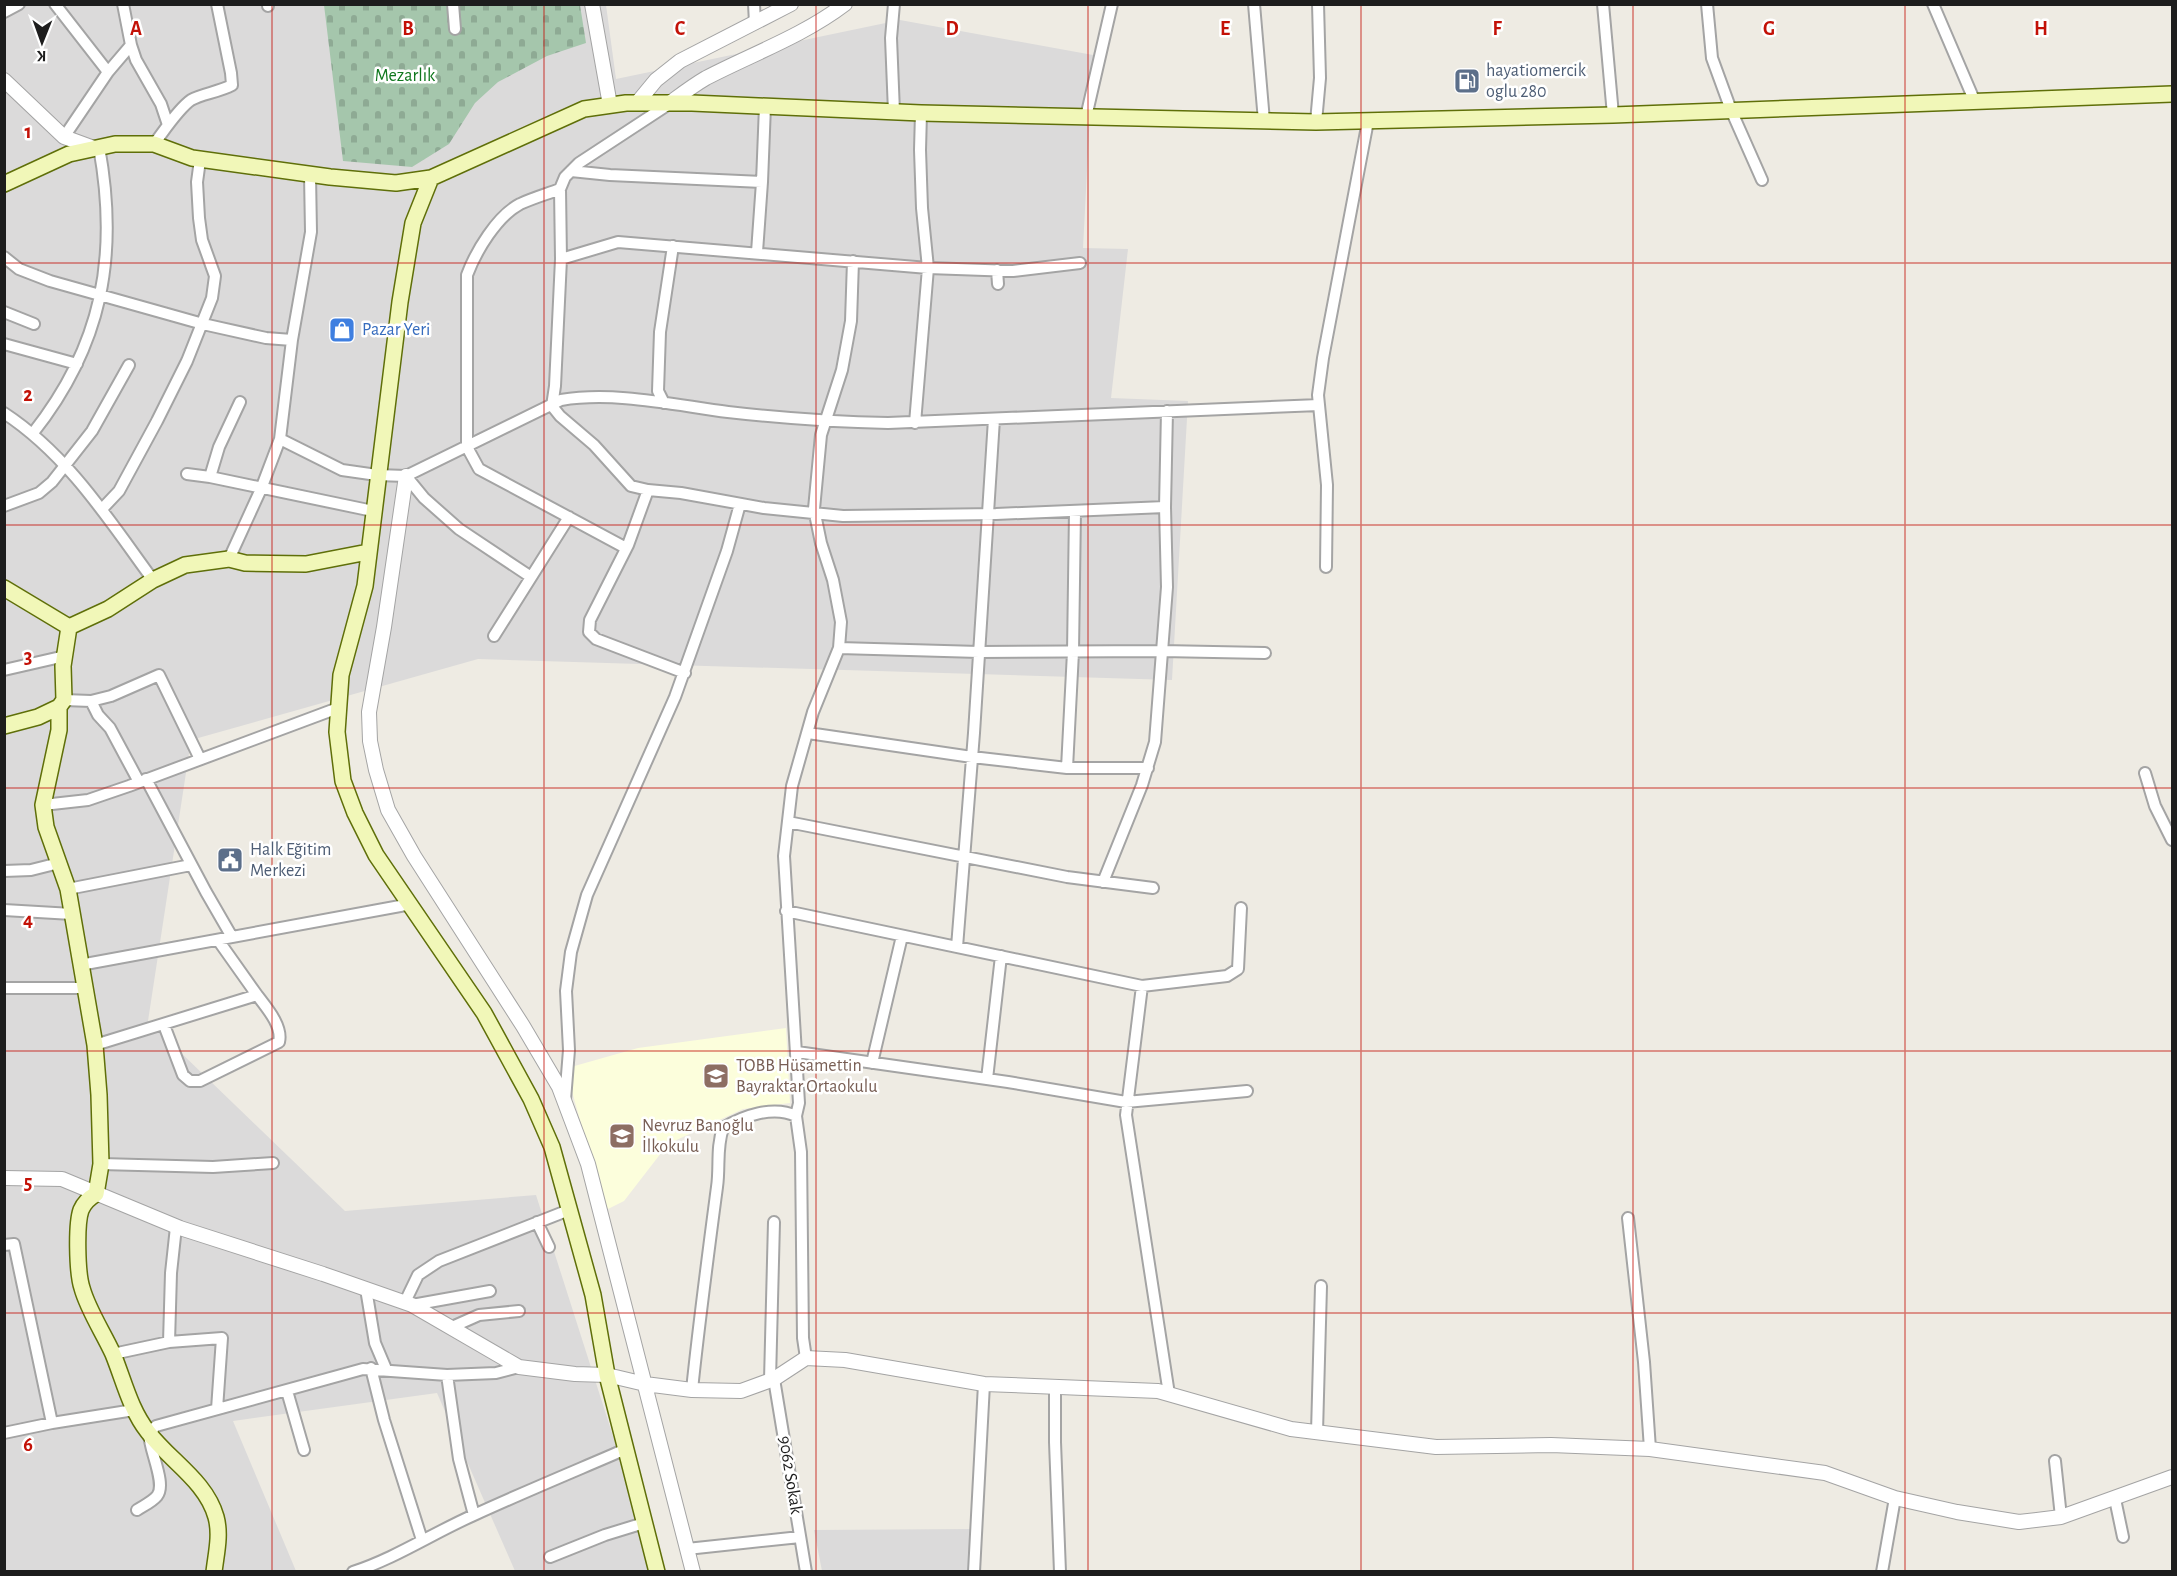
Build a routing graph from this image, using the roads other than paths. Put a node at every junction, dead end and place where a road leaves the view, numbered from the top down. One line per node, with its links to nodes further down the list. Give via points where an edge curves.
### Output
1 (19, 4): 17 (street)
2 (55, 4): 21 (street)
3 (123, 4): 20 (street)
4 (217, 4): 37 (street, via 231,85 192,100)
5 (453, 4): 19 (street)
6 (592, 4): 27 (street)
7 (754, 4): 18 (street)
8 (791, 4): 18 (street)
9 (845, 4): 24 (street)
10 (894, 4): 30 (street)
11 (1112, 4): 33 (street)
12 (1254, 4): 34 (street)
13 (1318, 4): 36 (street, via 1320,78)
14 (1604, 4): 32 (street)
15 (1707, 4): 29 (street, via 1712,58)
16 (1933, 4): 25 (street)
17 (4, 12)
18 (755, 23): 26 (street, via 680,61 656,80)
19 (455, 29)
20 (131, 45): 21 (street); 37 (street)
21 (108, 72): 38 (street)
22 (4, 80): 38 (street)
23 (2172, 94): 25 (main road)
24 (671, 102): 26 (main road); 28 (main road); 42 (street)
25 (1975, 102): 29 (main road)
26 (637, 103): 27 (main road)
27 (610, 105): 44 (main road, via 584,109)
28 (765, 106): 30 (main road); 46 (street)
29 (1731, 110): 32 (main road); 45 (street)
30 (894, 112): 31 (main road)
31 (921, 113): 33 (main road); 55 (street, via 922,208)
32 (1613, 115): 35 (main road)
33 (1086, 117): 34 (main road)
34 (1264, 121): 36 (main road)
35 (1368, 121): 36 (main road); 68 (street, via 1323,358)
36 (1316, 122)
37 (168, 125): 39 (street)
38 (64, 137): 40 (street)
39 (154, 144): 40 (main road); 41 (main road)
40 (96, 148): 47 (main road, via 69,154); 58 (street, via 107,211 106,269)
41 (200, 160): 43 (main road); 61 (street, via 199,218 215,276)
42 (571, 171): 46 (street); 48 (street)
43 (310, 175): 44 (main road, via 396,183); 62 (street, via 311,232)
44 (431, 178): 80 (main road, via 413,223)
45 (1762, 180)
46 (762, 182): 50 (street)
47 (4, 184)
48 (561, 189): 52 (street); 77 (street, via 520,204 505,215 474,255 467,275)
49 (673, 246): 50 (street); 52 (street, via 618,242); 67 (street, via 660,332 658,391)
50 (757, 252): 53 (street)
51 (4, 257): 58 (street, via 19,269 50,281)
52 (561, 259): 69 (street)
53 (853, 261): 55 (street); 73 (street, via 851,321 842,370)
54 (1080, 263): 56 (street)
55 (928, 268): 56 (street); 74 (street)
56 (996, 270): 57 (street)
57 (998, 284)
58 (101, 294): 61 (street); 64 (street)
59 (4, 312): 60 (street)
60 (34, 324)
61 (202, 324): 62 (street); 88 (street, via 182,371 119,491)
62 (292, 340): 76 (street)
63 (4, 344): 64 (street)
64 (77, 364): 75 (street, via 54,406)
65 (129, 365): 78 (street, via 92,431)
66 (240, 402): 82 (street)
67 (664, 404): 69 (street, via 578,397); 73 (street)
68 (1319, 405): 70 (street); 97 (street, via 1327,485)
69 (552, 406): 77 (street); 84 (street, via 631,486)
70 (1167, 411): 72 (street); 87 (street)
71 (4, 413): 75 (street)
72 (994, 418): 74 (street); 92 (street)
73 (826, 422): 74 (street); 91 (street, via 821,435)
74 (915, 423)
75 (33, 433): 78 (street)
76 (280, 439): 80 (street, via 342,470); 83 (street)
77 (467, 447): 81 (street); 93 (street, via 480,469)
78 (66, 465): 86 (street, via 39,493); 88 (street)
79 (187, 474): 82 (street)
80 (377, 475): 81 (street); 89 (main road)
81 (406, 476): 98 (street, via 459,529); 153 (street, via 369,712 376,770 388,810 414,856 523,1026)
82 (210, 477): 83 (street)
83 (261, 489): 89 (street); 96 (street)
84 (648, 490): 85 (street); 94 (street)
85 (740, 504): 91 (street); 110 (street)
86 (4, 506)
87 (1165, 507): 90 (street); 105 (street, via 1167,587)
88 (102, 509): 99 (street)
89 (373, 511): 95 (main road)
90 (1075, 511): 92 (street); 104 (street)
91 (815, 513): 92 (street); 103 (street, via 841,622)
92 (988, 514): 106 (street)
93 (569, 517): 94 (street); 98 (street)
94 (626, 548): 110 (street, via 590,620 589,632 596,639)
95 (368, 552): 96 (main road, via 306,564); 113 (main road, via 364,586 341,675)
96 (229, 559): 99 (main road, via 185,565)
97 (1326, 567)
98 (531, 578): 102 (street)
99 (153, 580): 101 (main road, via 108,609)
100 (4, 588): 101 (main road)
101 (69, 627): 108 (main road)
102 (494, 636)
103 (839, 648): 106 (street); 115 (street)
104 (1073, 651): 105 (street); 106 (street); 118 (street)
105 (1162, 651): 107 (street); 119 (street, via 1155,742)
106 (979, 652): 116 (street)
107 (1265, 653)
108 (65, 656): 109 (street); 112 (main road)
109 (4, 670)
110 (685, 673): 153 (street, via 587,895 574,941 566,991 569,1050)
111 (91, 701): 112 (street); 117 (street, via 159,675); 121 (street)
112 (61, 703): 114 (main road, via 38,717); 122 (main road)
113 (338, 708): 117 (street); 132 (main road, via 343,781 376,855)
114 (4, 726)
115 (808, 732): 116 (street); 123 (street, via 792,786)
116 (972, 757): 118 (street); 125 (street)
117 (200, 759): 121 (street)
118 (1067, 768): 119 (street)
119 (1148, 768): 129 (street)
120 (2145, 773): 124 (street, via 2155,806)
121 (143, 780): 122 (street, via 88,800); 127 (street)
122 (43, 805): 126 (main road)
123 (788, 822): 125 (street); 135 (street, via 784,856)
124 (2172, 840)
125 (964, 856): 129 (street); 140 (street)
126 (59, 863): 128 (street); 131 (main road)
127 (191, 865): 131 (street); 138 (street)
128 (4, 871)
129 (1103, 882): 130 (street)
130 (1153, 888)
131 (68, 889): 136 (main road)
132 (411, 904): 138 (street); 160 (main road, via 484,1013 531,1099 552,1147)
133 (1240, 908): 143 (street, via 1238,969 1227,976)
134 (4, 910): 136 (street)
135 (786, 911): 137 (street); 149 (street)
136 (72, 914): 142 (main road)
137 (902, 936): 140 (street); 150 (street)
138 (232, 937): 139 (street)
139 (218, 940): 142 (street); 146 (street)
140 (957, 947): 141 (street)
141 (1000, 956): 143 (street); 151 (street)
142 (80, 965): 145 (main road)
143 (1142, 986): 154 (street)
144 (4, 988): 145 (street)
145 (85, 988): 148 (main road)
146 (257, 995): 147 (street); 147 (street, via 273,1020 279,1042 200,1081 190,1081 183,1075)
147 (164, 1025): 148 (street)
148 (95, 1046): 157 (main road)
149 (797, 1052): 150 (street); 155 (street, via 800,1103)
150 (872, 1063): 151 (street)
151 (987, 1079): 154 (street)
152 (1247, 1091): 154 (street)
153 (565, 1100): 182 (street, via 588,1164)
154 (1126, 1102): 187 (street)
155 (796, 1116): 175 (street, via 801,1152); 185 (street, via 754,1115 723,1128 718,1142 718,1183)
156 (273, 1163): 157 (street, via 213,1167)
157 (101, 1164): 159 (main road)
158 (4, 1178): 159 (street, via 62,1179)
159 (96, 1194): 164 (street); 174 (main road, via 88,1198 81,1211 81,1287)
160 (569, 1210): 162 (street); 180 (main road, via 593,1295)
161 (1628, 1218): 195 (street)
162 (537, 1222): 166 (street); 170 (street, via 439,1261 418,1275)
163 (774, 1222): 181 (street, 9062 Sokak)
164 (176, 1227): 168 (street); 173 (street)
165 (4, 1245): 190 (street, via 14,1244)
166 (549, 1247)
167 (1322, 1286): 191 (street)
168 (366, 1289): 170 (street); 178 (street, via 375,1343)
169 (490, 1292): 170 (street)
170 (408, 1304): 172 (street)
171 (519, 1311): 172 (street, via 479,1315)
172 (452, 1328): 176 (street)
173 (169, 1342): 174 (street); 188 (street, via 222,1338)
174 (113, 1354): 189 (main road)
175 (806, 1358): 181 (street); 183 (street, via 845,1360)
176 (519, 1367): 179 (street, via 496,1373); 180 (street)
177 (371, 1368): 178 (street); 186 (street); 207 (street)
178 (386, 1370): 179 (street)
179 (447, 1375): 202 (street, via 459,1459)
180 (607, 1375): 182 (street); 194 (main road)
181 (772, 1380): 185 (street, via 741,1391); 205 (street, 9062 Sokak)
182 (645, 1384): 185 (street); 208 (street)
183 (984, 1384): 184 (street); 215 (street)
184 (1055, 1387): 187 (street); 216 (street)
185 (692, 1390)
186 (287, 1391): 188 (street); 196 (street)
187 (1169, 1394): 191 (street, via 1291,1429)
188 (217, 1408): 193 (street, via 156,1426)
189 (134, 1410): 190 (street); 193 (main road)
190 (52, 1423): 192 (street)
191 (1317, 1432): 195 (street, via 1436,1447 1551,1445)
192 (4, 1433)
193 (149, 1433): 201 (street, via 161,1484 157,1496); 210 (main road, via 192,1477 216,1516 219,1536)
194 (626, 1449): 202 (street); 204 (main road)
195 (1650, 1449): 199 (street, via 1825,1473)
196 (304, 1450)
197 (2055, 1461): 203 (street)
198 (2172, 1477): 200 (street)
199 (1895, 1498): 203 (street, via 2019,1522); 217 (street)
200 (2115, 1499): 203 (street); 206 (street)
201 (137, 1510)
202 (474, 1515): 207 (street)
203 (2061, 1517)
204 (644, 1523): 209 (street); 212 (main road)
205 (800, 1537): 208 (street); 214 (street, 9062 Sokak)
206 (2122, 1537)
207 (422, 1540): 211 (street, via 381,1563)
208 (687, 1549): 213 (street)
209 (550, 1557)
210 (214, 1572)
211 (353, 1572)
212 (657, 1572)
213 (693, 1572)
214 (806, 1572)
215 (974, 1572)
216 (1060, 1572)
217 (1882, 1572)

